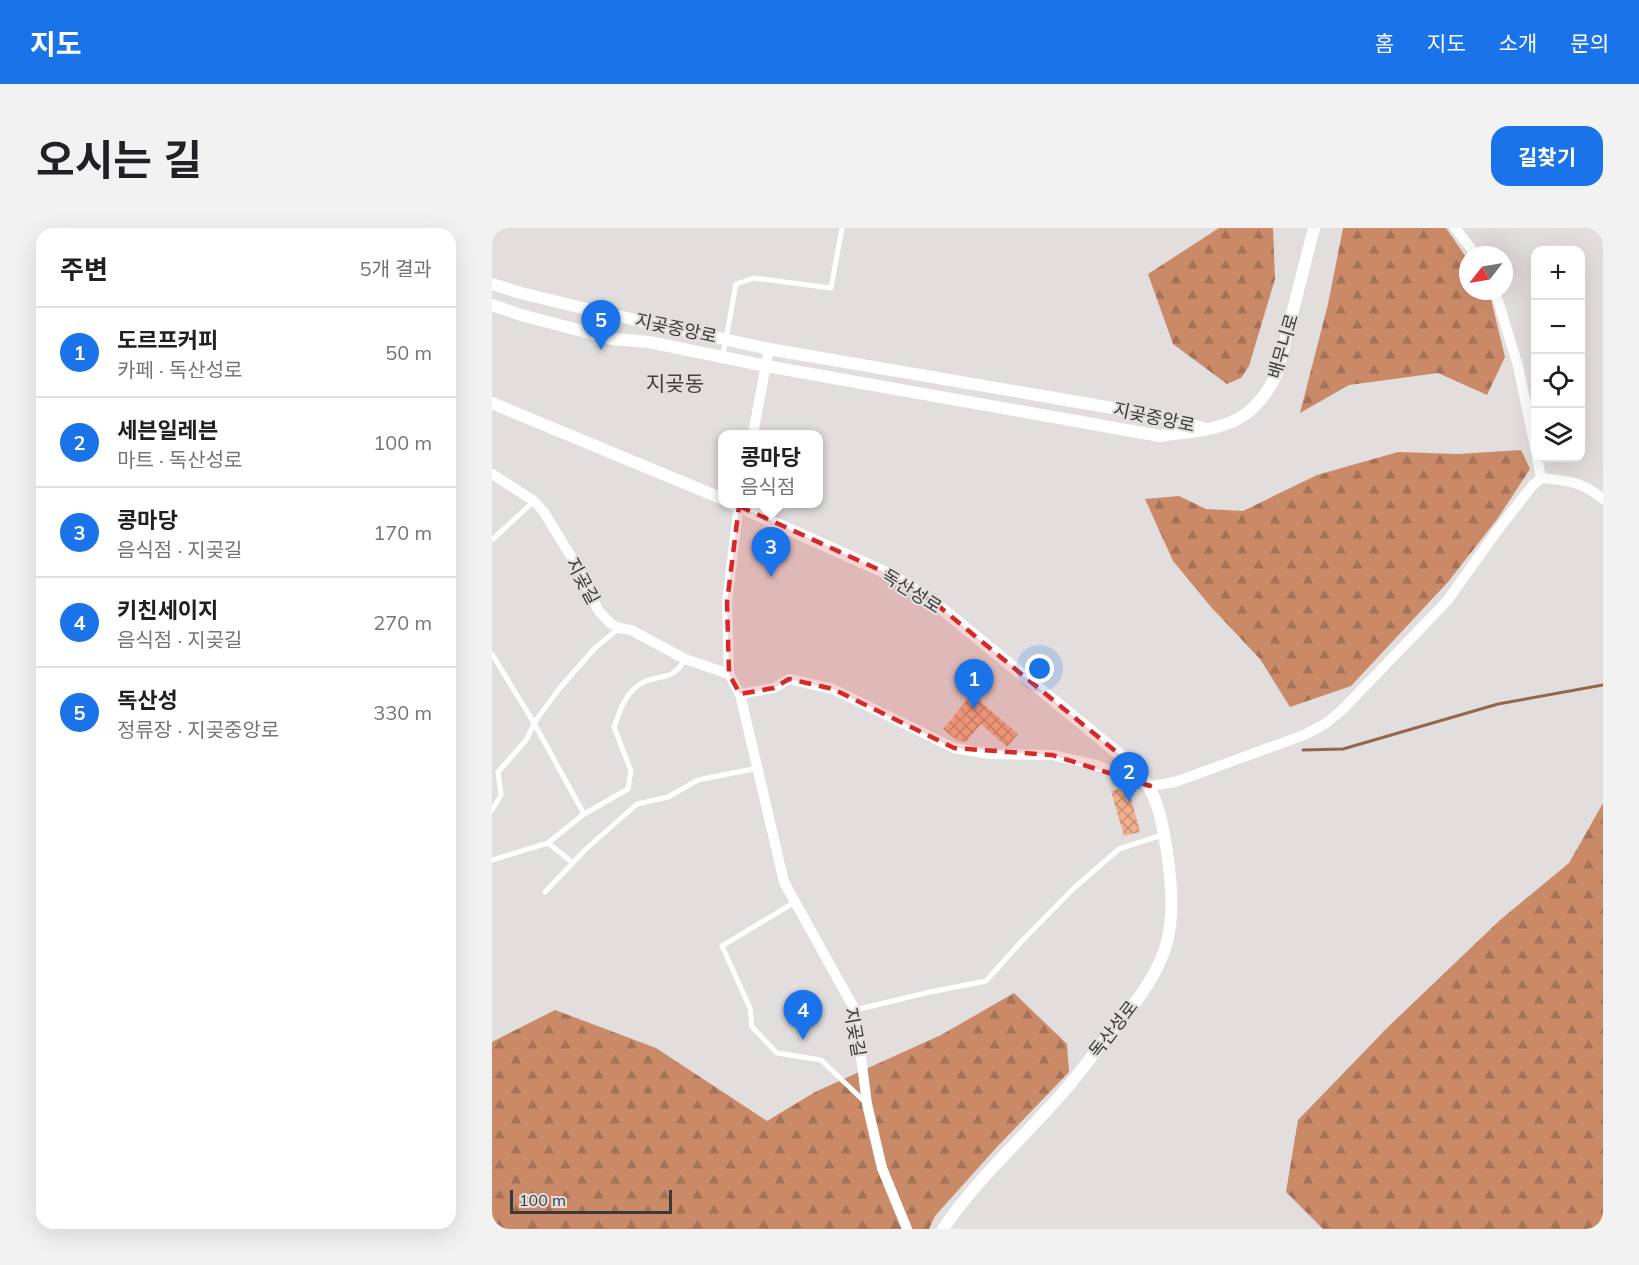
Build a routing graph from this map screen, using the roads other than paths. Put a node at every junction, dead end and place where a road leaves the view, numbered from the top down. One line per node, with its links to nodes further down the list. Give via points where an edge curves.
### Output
1 (842, 228): 8 (lane, via 831,288 754,278 736,285)
2 (1314, 228): 14 (street, 배무니로, via 1277,373 1268,393 1253,410 1234,422)
3 (1455, 228): 4 (street)
4 (1469, 246)
5 (492, 284): 8 (street, 지곶중앙로, via 521,294)
6 (1498, 300): 13 (street, via 1518,366)
7 (492, 305): 10 (street, 지곶중앙로, via 613,339)
8 (726, 338): 9 (street, 지곶중앙로); 10 (lane)
9 (769, 349): 11 (street); 14 (street, 지곶중앙로, via 1166,417)
10 (723, 355): 11 (street, 지곶중앙로)
11 (766, 366): 14 (street, 지곶중앙로, via 1160,436); 15 (street)
12 (492, 404): 19 (street)
13 (1531, 428)
14 (1207, 429)
15 (754, 430)
16 (1538, 462): 18 (street)
17 (492, 474): 21 (street, 지곶길)
18 (1541, 478): 20 (street, via 1588,487); 32 (street, via 1447,601 1334,717 1304,735 1175,782)
19 (718, 498)
20 (1603, 500)
21 (534, 501): 24 (lane); 25 (street, 지곶길, via 581,573 598,610)
22 (737, 508): 28 (street, 지곶길, via 728,602)
23 (746, 508): 32 (street, 독산성로, via 895,577 936,604 1136,768)
24 (492, 540)
25 (620, 628): 27 (street, 지곶길); 30 (lane, via 594,648)
26 (492, 654): 30 (lane)
27 (685, 659): 28 (street, 지곶길); 34 (lane, via 679,670 665,678 650,679 634,688 622,705 614,727 631,771 628,789)
28 (729, 674): 29 (street, 지곶길)
29 (740, 694): 31 (street, 지곶길); 32 (street, via 774,688 789,679 833,689 954,748 990,754 1052,755 1096,765)
30 (534, 723): 33 (lane, via 527,739 498,772 501,795); 34 (lane)
31 (758, 768): 38 (lane, via 698,780 668,797 637,804); 40 (street, 지곶길, via 784,882)
32 (1150, 786): 35 (street, 독산성로)
33 (492, 810)
34 (584, 814): 36 (lane)
35 (1164, 834): 41 (lane, via 1119,849 1073,889 986,981); 44 (street, 독산성로, via 1171,913 1167,940 1154,973 1059,1098 1007,1151)
36 (548, 843): 37 (lane); 38 (lane)
37 (492, 860)
38 (573, 862): 39 (lane)
39 (546, 892)
40 (795, 902): 41 (street, 지곶길); 42 (lane, 지곶길, via 722,946 750,1008 752,1027 777,1053 820,1060)
41 (855, 1010): 42 (street, 지곶길)
42 (867, 1104): 43 (street, 지곶길, via 882,1168)
43 (907, 1229)
44 (943, 1229)

